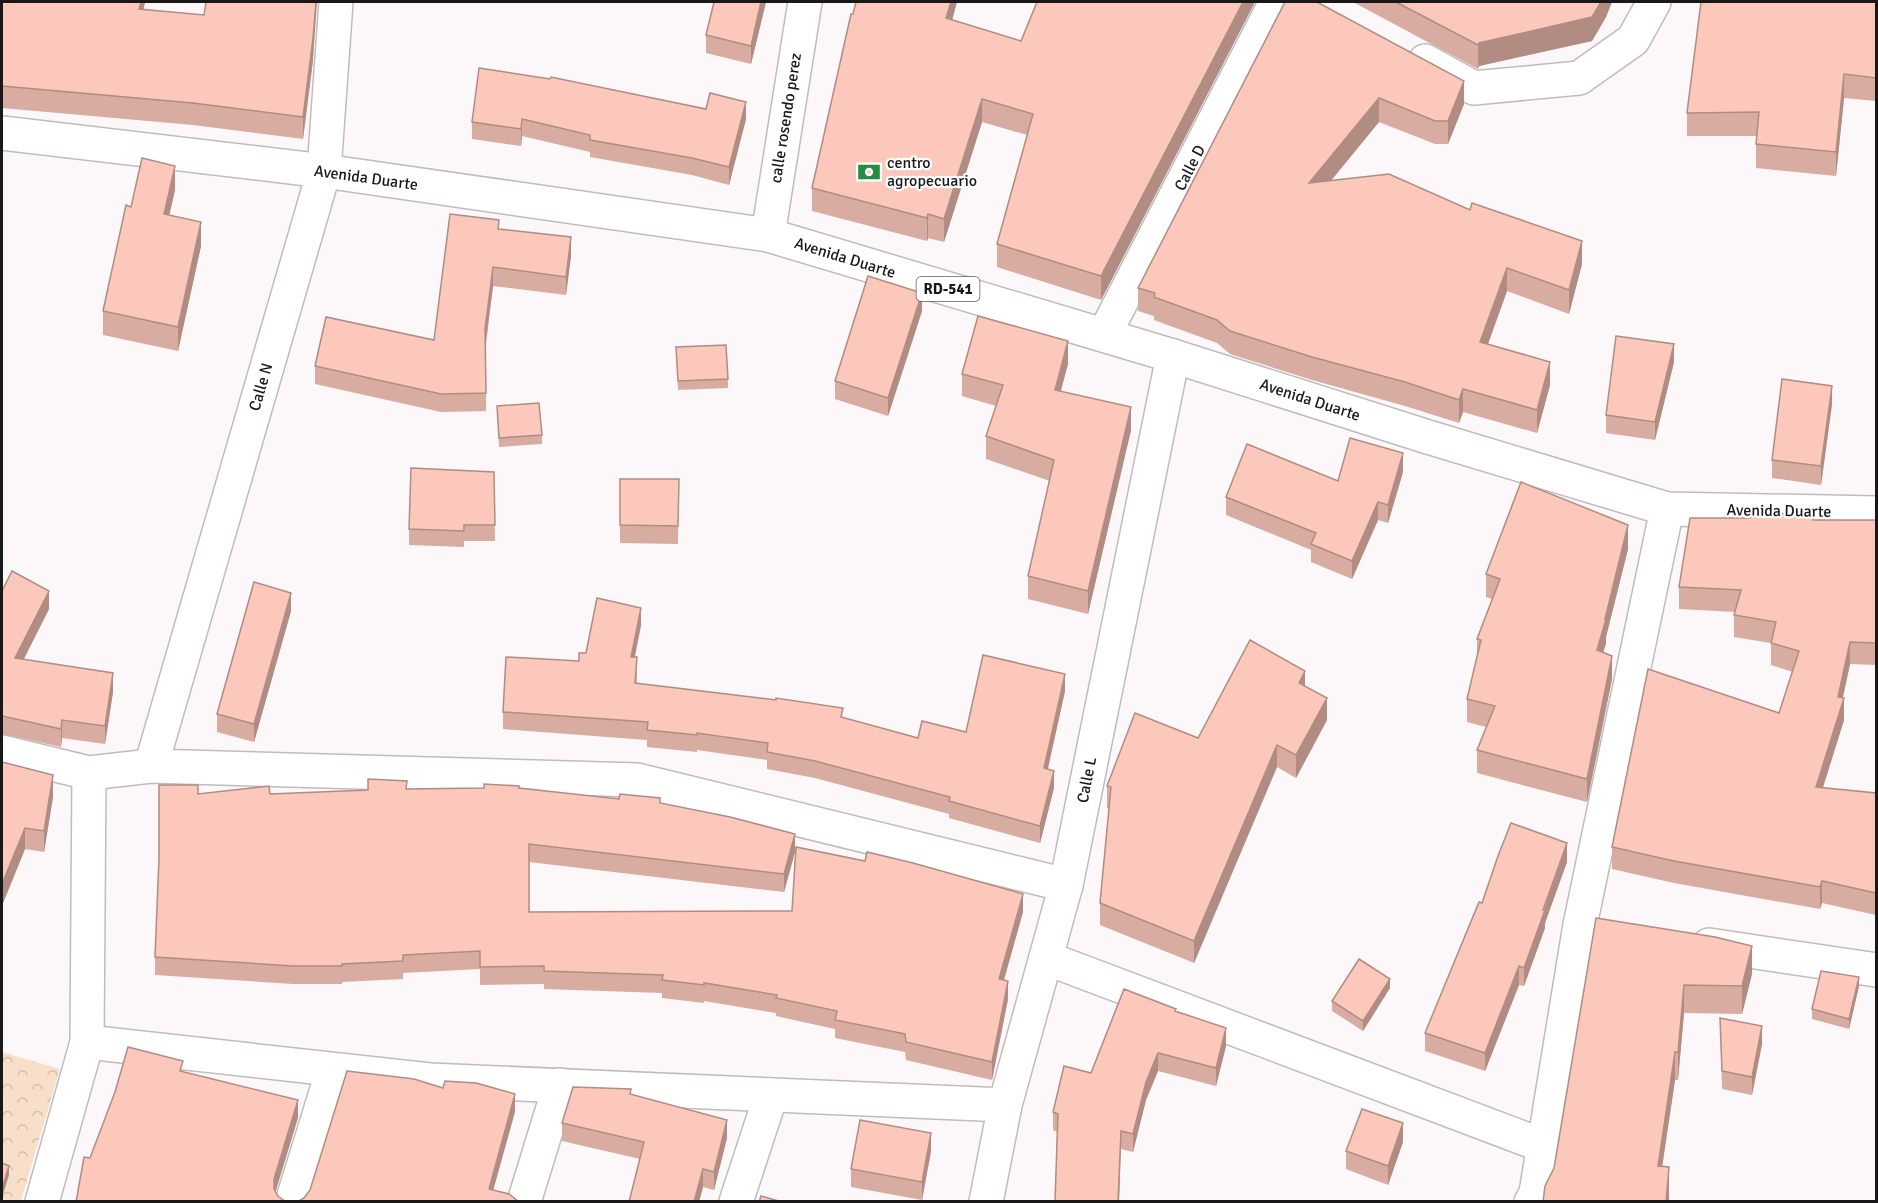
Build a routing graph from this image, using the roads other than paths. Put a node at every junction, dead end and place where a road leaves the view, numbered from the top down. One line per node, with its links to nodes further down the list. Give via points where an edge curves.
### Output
1 (336, 2): 7 (street, Calle N)
2 (805, 2): 8 (street, calle rosendo perez)
3 (1276, 2): 9 (street, Calle D)
4 (1654, 2): 5 (street, via 1632,40 1579,78 1473,88)
5 (1394, 45)
6 (2, 133): 7 (street, Avenida Duarte / RD-541)
7 (324, 171): 8 (street, Avenida Duarte / RD-541); 14 (street, Calle N)
8 (768, 235): 9 (street, Avenida Duarte / RD-541)
9 (1104, 335): 10 (street, Avenida Duarte / RD-541)
10 (1173, 356): 11 (street, Avenida Duarte / RD-541); 16 (street, Calle L)
11 (1667, 509): 12 (street, Avenida Duarte / RD-541); 17 (street)
12 (1876, 513)
13 (2, 752): 15 (street)
14 (151, 766): 15 (street); 16 (street, via 637,780)
15 (89, 773): 22 (street)
16 (1066, 885): 20 (street, Calle L)
17 (1580, 925): 18 (street); 27 (street)
18 (1614, 930)
19 (1683, 941): 21 (street)
20 (1046, 958): 26 (street, Calle L); 27 (street)
21 (1876, 970)
22 (87, 1042): 23 (street); 28 (street)
23 (333, 1070): 24 (street, via 430,1080); 29 (street)
24 (560, 1085): 25 (street); 30 (street)
25 (771, 1095): 26 (street); 31 (street)
26 (1005, 1105): 32 (street, Calle L)
27 (1544, 1146): 33 (street)
28 (42, 1202)
29 (292, 1202)
30 (524, 1202)
31 (736, 1202)
32 (986, 1202)
33 (1531, 1202)

